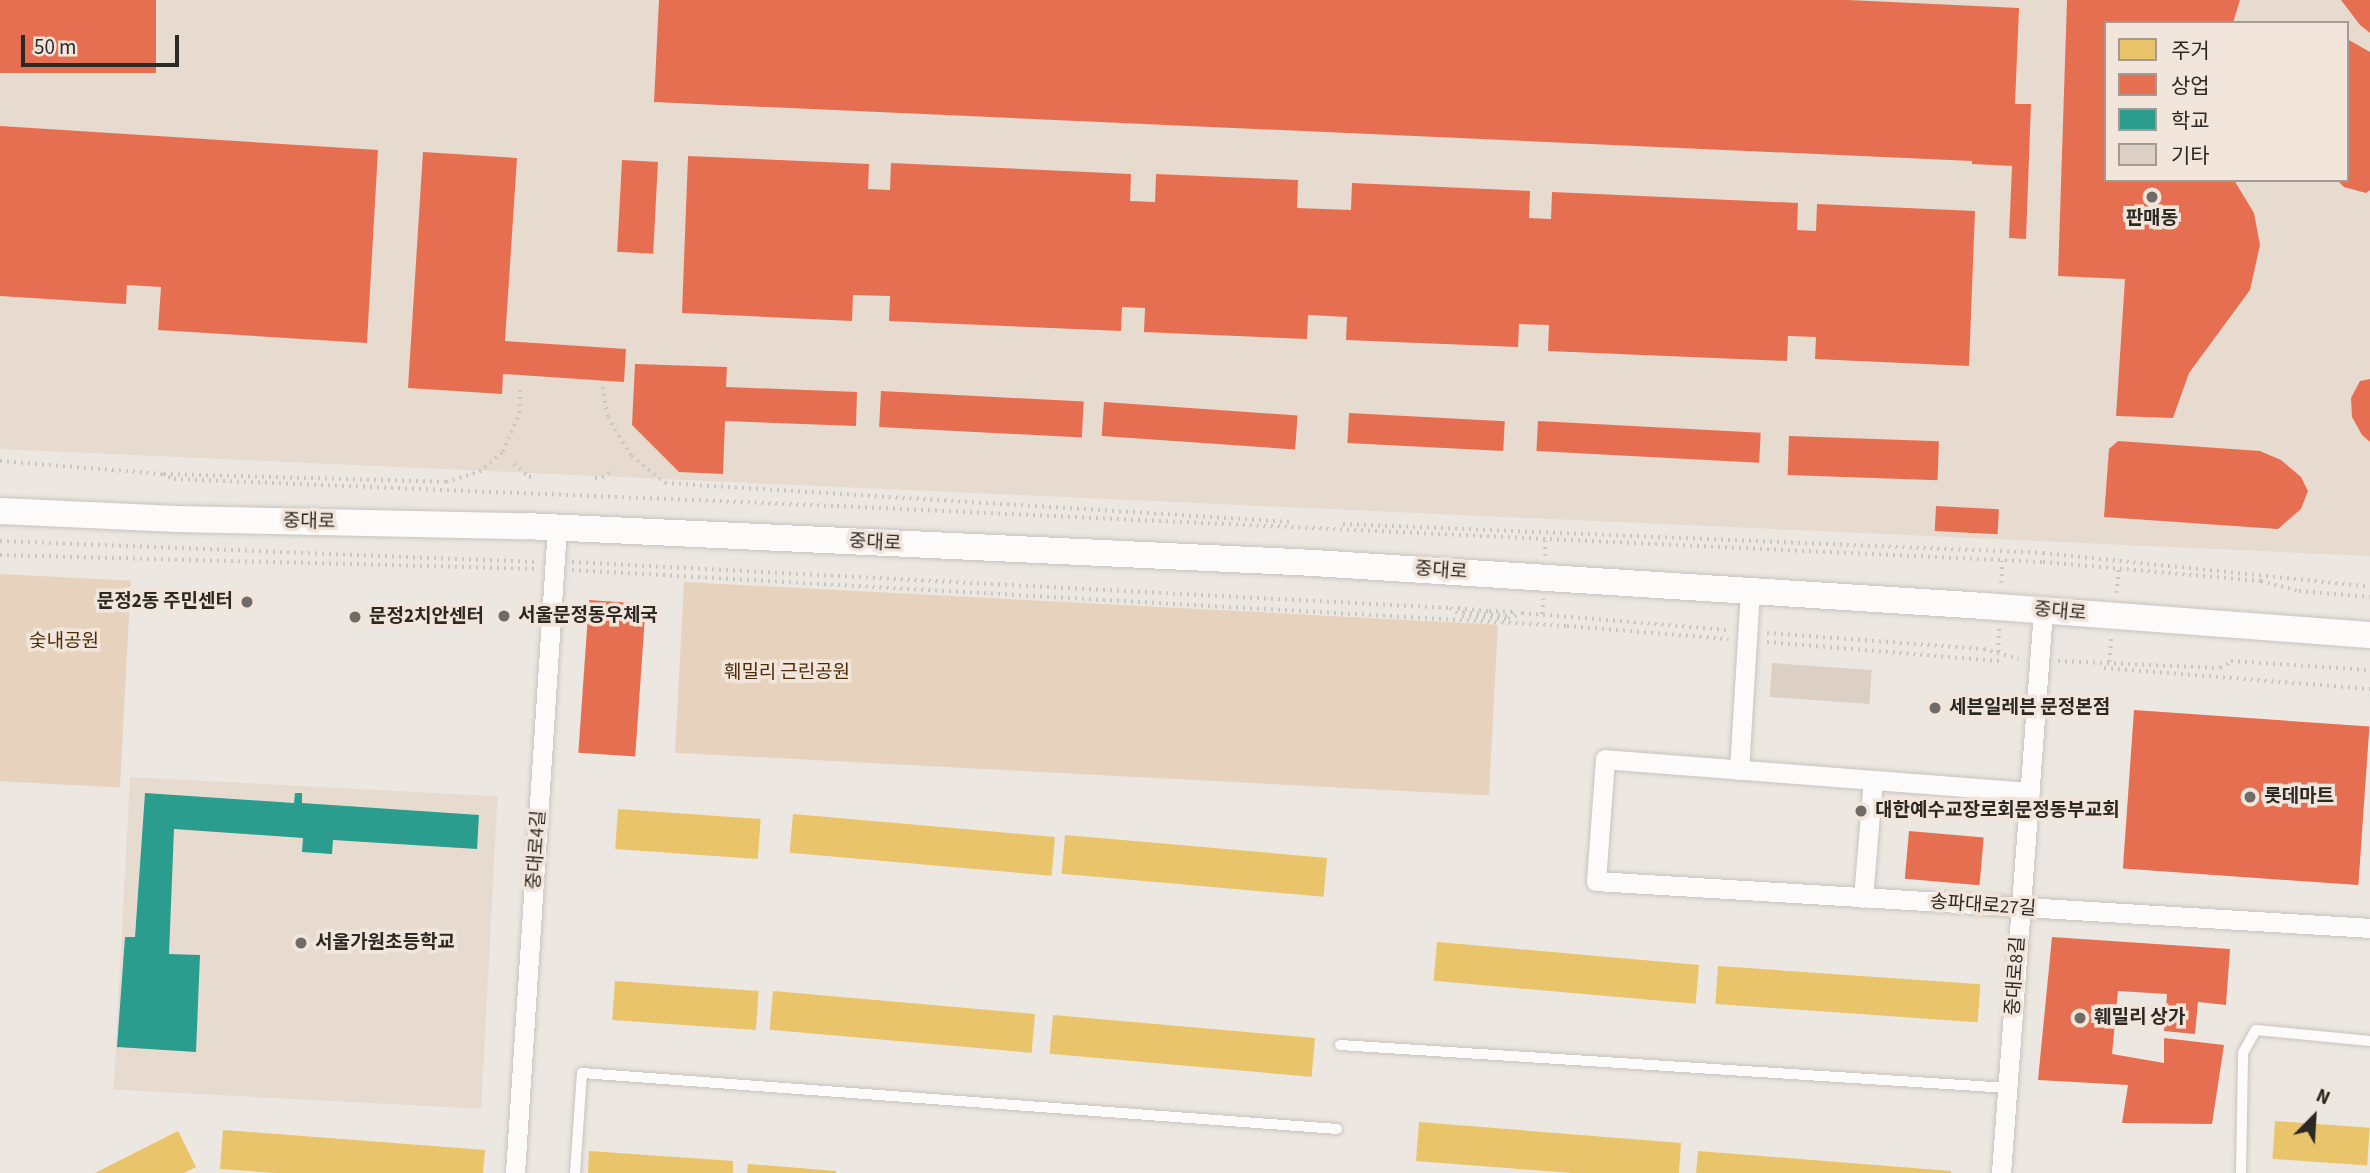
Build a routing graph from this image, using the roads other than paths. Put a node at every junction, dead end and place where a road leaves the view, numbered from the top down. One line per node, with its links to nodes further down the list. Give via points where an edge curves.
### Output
1 (0, 511): 2 (main road, 중대로, via 177,520)
2 (556, 527): 3 (main road, 중대로, via 1314,563); 16 (street, 중대로4길)
3 (1750, 590): 4 (main road, 중대로); 6 (street)
4 (2043, 611): 5 (main road, 중대로); 8 (street, 중대로8길)
5 (2370, 635)
6 (1739, 770): 7 (street); 9 (street, 송파대로27길, via 1605,759 1596,881)
7 (1873, 780): 8 (street); 9 (street)
8 (2030, 792): 10 (street, 중대로8길)
9 (1863, 898): 10 (street, 송파대로27길)
10 (2020, 909): 11 (street, 송파대로27길); 14 (street, 중대로8길)
11 (2370, 928)
12 (2370, 1041): 19 (lane, via 2256,1030 2243,1054)
13 (1340, 1045): 14 (lane)
14 (2008, 1088): 18 (street, 중대로8길)
15 (1337, 1129): 17 (lane, via 582,1073)
16 (515, 1173)
17 (575, 1173)
18 (2001, 1173)
19 (2241, 1173)

